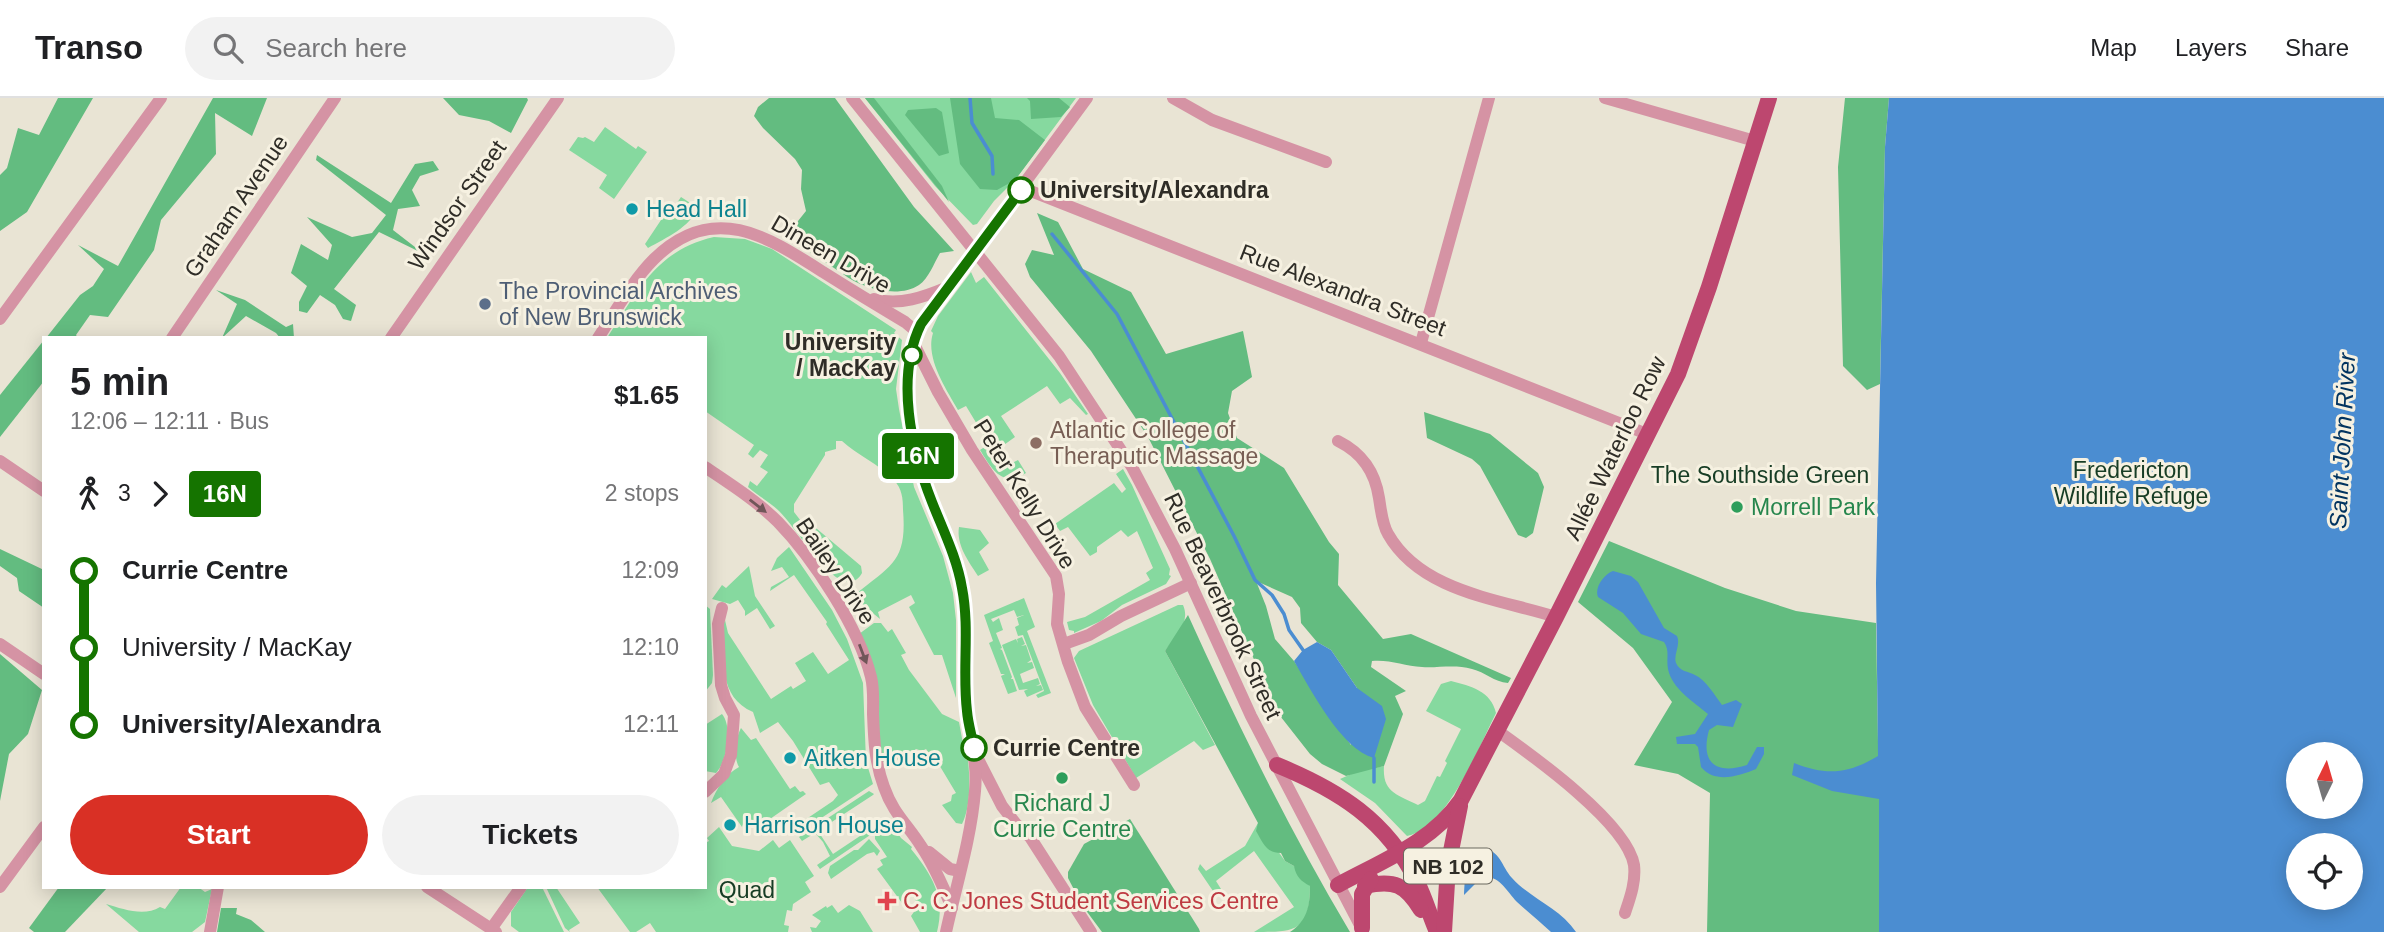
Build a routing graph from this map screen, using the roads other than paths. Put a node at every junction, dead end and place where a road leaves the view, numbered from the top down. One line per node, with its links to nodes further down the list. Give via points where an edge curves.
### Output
1 (160, 98): 16 (street)
2 (335, 98): 17 (street, Graham Avenue)
3 (558, 98): 18 (street, Windsor Street)
4 (852, 98): 13 (street, Rue Beaverbrook Street)
5 (1087, 98): 12 (street)
6 (1173, 98): 11 (street, via 1212,120)
7 (1489, 98): 21 (street)
8 (1605, 98): 10 (street)
9 (1769, 98): 10 (main road, Allée Waterloo Row / NB 102)
10 (1755, 141): 22 (main road, Allée Waterloo Row / NB 102, via 1692,340)
11 (1326, 162)
12 (1023, 188): 13 (street); 21 (street, Rue Alexandra Street)
13 (976, 252): 14 (street); 27 (street, Rue Beaverbrook Street, via 1059,356 1132,467)
14 (948, 287): 15 (street, via 894,303); 20 (street)
15 (861, 296): 19 (street, Dineen Drive, via 770,239 738,230 706,229 654,259); 20 (street, Dineen Drive, via 905,322)
16 (0, 319)
17 (173, 336)
18 (392, 336)
19 (599, 336)
20 (916, 338): 31 (street, Peter Kelly Drive, via 938,392 985,472 1056,576 1057,624); 34 (street, via 909,379 910,416 925,482 962,585 967,712)
21 (1421, 343): 22 (street, Rue Alexandra Street)
22 (1647, 434): 29 (main road, Allée Waterloo Row / NB 102)
23 (1338, 441): 29 (street, via 1363,457 1377,486 1387,532 1399,550 1430,576)
24 (0, 461): 26 (street)
25 (707, 468): 42 (street, Bailey Drive, one-way to 42, via 777,522 848,620 872,679 876,764 893,809)
26 (42, 490)
27 (1191, 583): 31 (street); 35 (street, Rue Beaverbrook Street)
28 (722, 608): 37 (street, via 718,618 721,685 734,715 731,755 724,774)
29 (1556, 617): 33 (main road, Allée Waterloo Row / NB 102)
30 (0, 644): 32 (street)
31 (1063, 644): 36 (street, Peter Kelly Drive, via 1085,707)
32 (42, 673)
33 (1498, 731): 38 (main road, Allée Waterloo Row / NB 102); 52 (street, via 1606,819 1622,838 1634,864)
34 (975, 753): 39 (street); 40 (street)
35 (1277, 765): 43 (main road, via 1341,796 1373,822); 45 (street, Rue Beaverbrook Street)
36 (1134, 785)
37 (707, 790)
38 (1461, 800): 43 (main road, via 1433,832); 59 (main road, NB 102, via 1448,866)
39 (1002, 806): 40 (street, via 987,801); 57 (street, via 1030,837)
40 (973, 807): 44 (street)
41 (42, 830): 47 (street)
42 (920, 845): 44 (street, Bailey Drive); 51 (street, Bailey Drive)
43 (1399, 853): 45 (main road); 46 (main road); 58 (main road, via 1416,881)
44 (960, 872): 51 (street)
45 (1338, 884): 54 (street, Rue Beaverbrook Street)
46 (1366, 886): 54 (main road, via 1361,901); 58 (main road, via 1390,884 1411,894)
47 (0, 887)
48 (218, 889): 55 (street)
49 (430, 889): 53 (street)
50 (520, 889): 53 (street)
51 (951, 908): 56 (street)
52 (1625, 913)
53 (494, 930)
54 (1363, 930)
55 (210, 932)
56 (946, 932)
57 (1091, 932)
58 (1435, 932)
59 (1444, 932)

